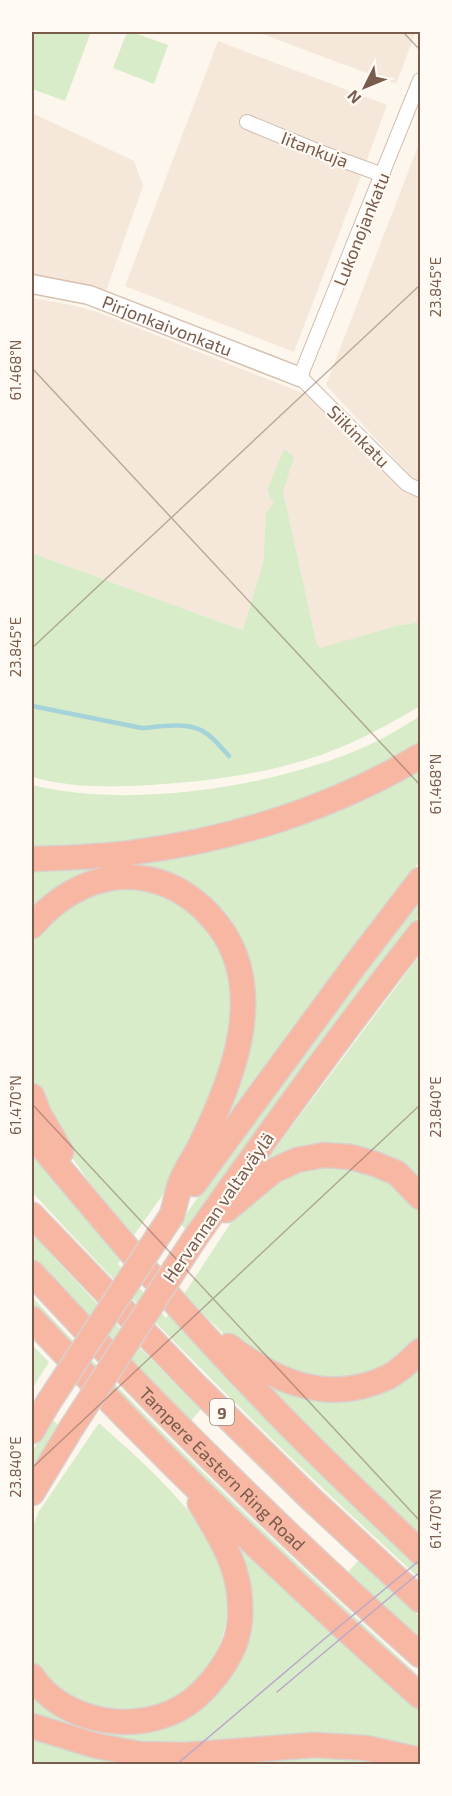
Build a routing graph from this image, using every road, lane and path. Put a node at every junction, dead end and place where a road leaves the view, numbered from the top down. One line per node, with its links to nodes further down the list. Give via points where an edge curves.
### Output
1 (420, 80): 3 (street, Lukonojankatu)
2 (247, 122): 3 (street, Iitankuja)
3 (382, 175): 5 (street, Lukonojankatu)
4 (32, 284): 5 (street, Pirjonkaivonkatu, via 89,295)
5 (300, 377): 6 (street, Siikinkatu, via 407,484)
6 (420, 490)
7 (420, 756): 8 (highway, via 362,786 250,828 136,852)
8 (32, 859)
9 (420, 880): 16 (highway, Hervannan valtaväylä)
10 (32, 926): 16 (highway, via 63,897 84,885 105,879 145,878 163,882 201,906 225,934 235,953 243,1001 235,1053 228,1081 181,1183)
11 (420, 933): 18 (highway, Hervannan valtaväylä, via 357,1013)
12 (32, 1096): 17 (highway, via 56,1145)
13 (32, 1135): 17 (highway)
14 (420, 1197): 18 (highway, via 397,1173 351,1157 324,1155 297,1160 273,1171)
15 (32, 1215): 30 (highway, 9, via 198,1388)
16 (172, 1215): 25 (highway, Hervannan valtaväylä, bridge)
17 (111, 1230): 20 (highway)
18 (196, 1237): 28 (highway, Hervannan valtaväylä, bridge)
19 (32, 1273): 31 (highway, Tampere Eastern Ring Road / 9, via 180,1427)
20 (184, 1312): 24 (highway, via 267,1373 314,1389 373,1383 390,1376); 29 (highway, via 319,1456)
21 (32, 1319): 23 (highway)
22 (32, 1328): 23 (highway)
23 (53, 1342): 27 (highway)
24 (420, 1351)
25 (40, 1411): 26 (highway, Hervannan valtaväylä)
26 (32, 1431)
27 (184, 1475): 32 (highway, via 219,1534 238,1581 239,1623 233,1647 221,1668 187,1704 158,1716 124,1722 75,1712 57,1702); 33 (highway)
28 (32, 1493)
29 (420, 1552)
30 (420, 1600)
31 (420, 1655)
32 (32, 1676)
33 (420, 1696)
34 (32, 1726): 35 (highway, via 97,1746 140,1754 185,1755 314,1744 366,1748)
35 (420, 1760)

